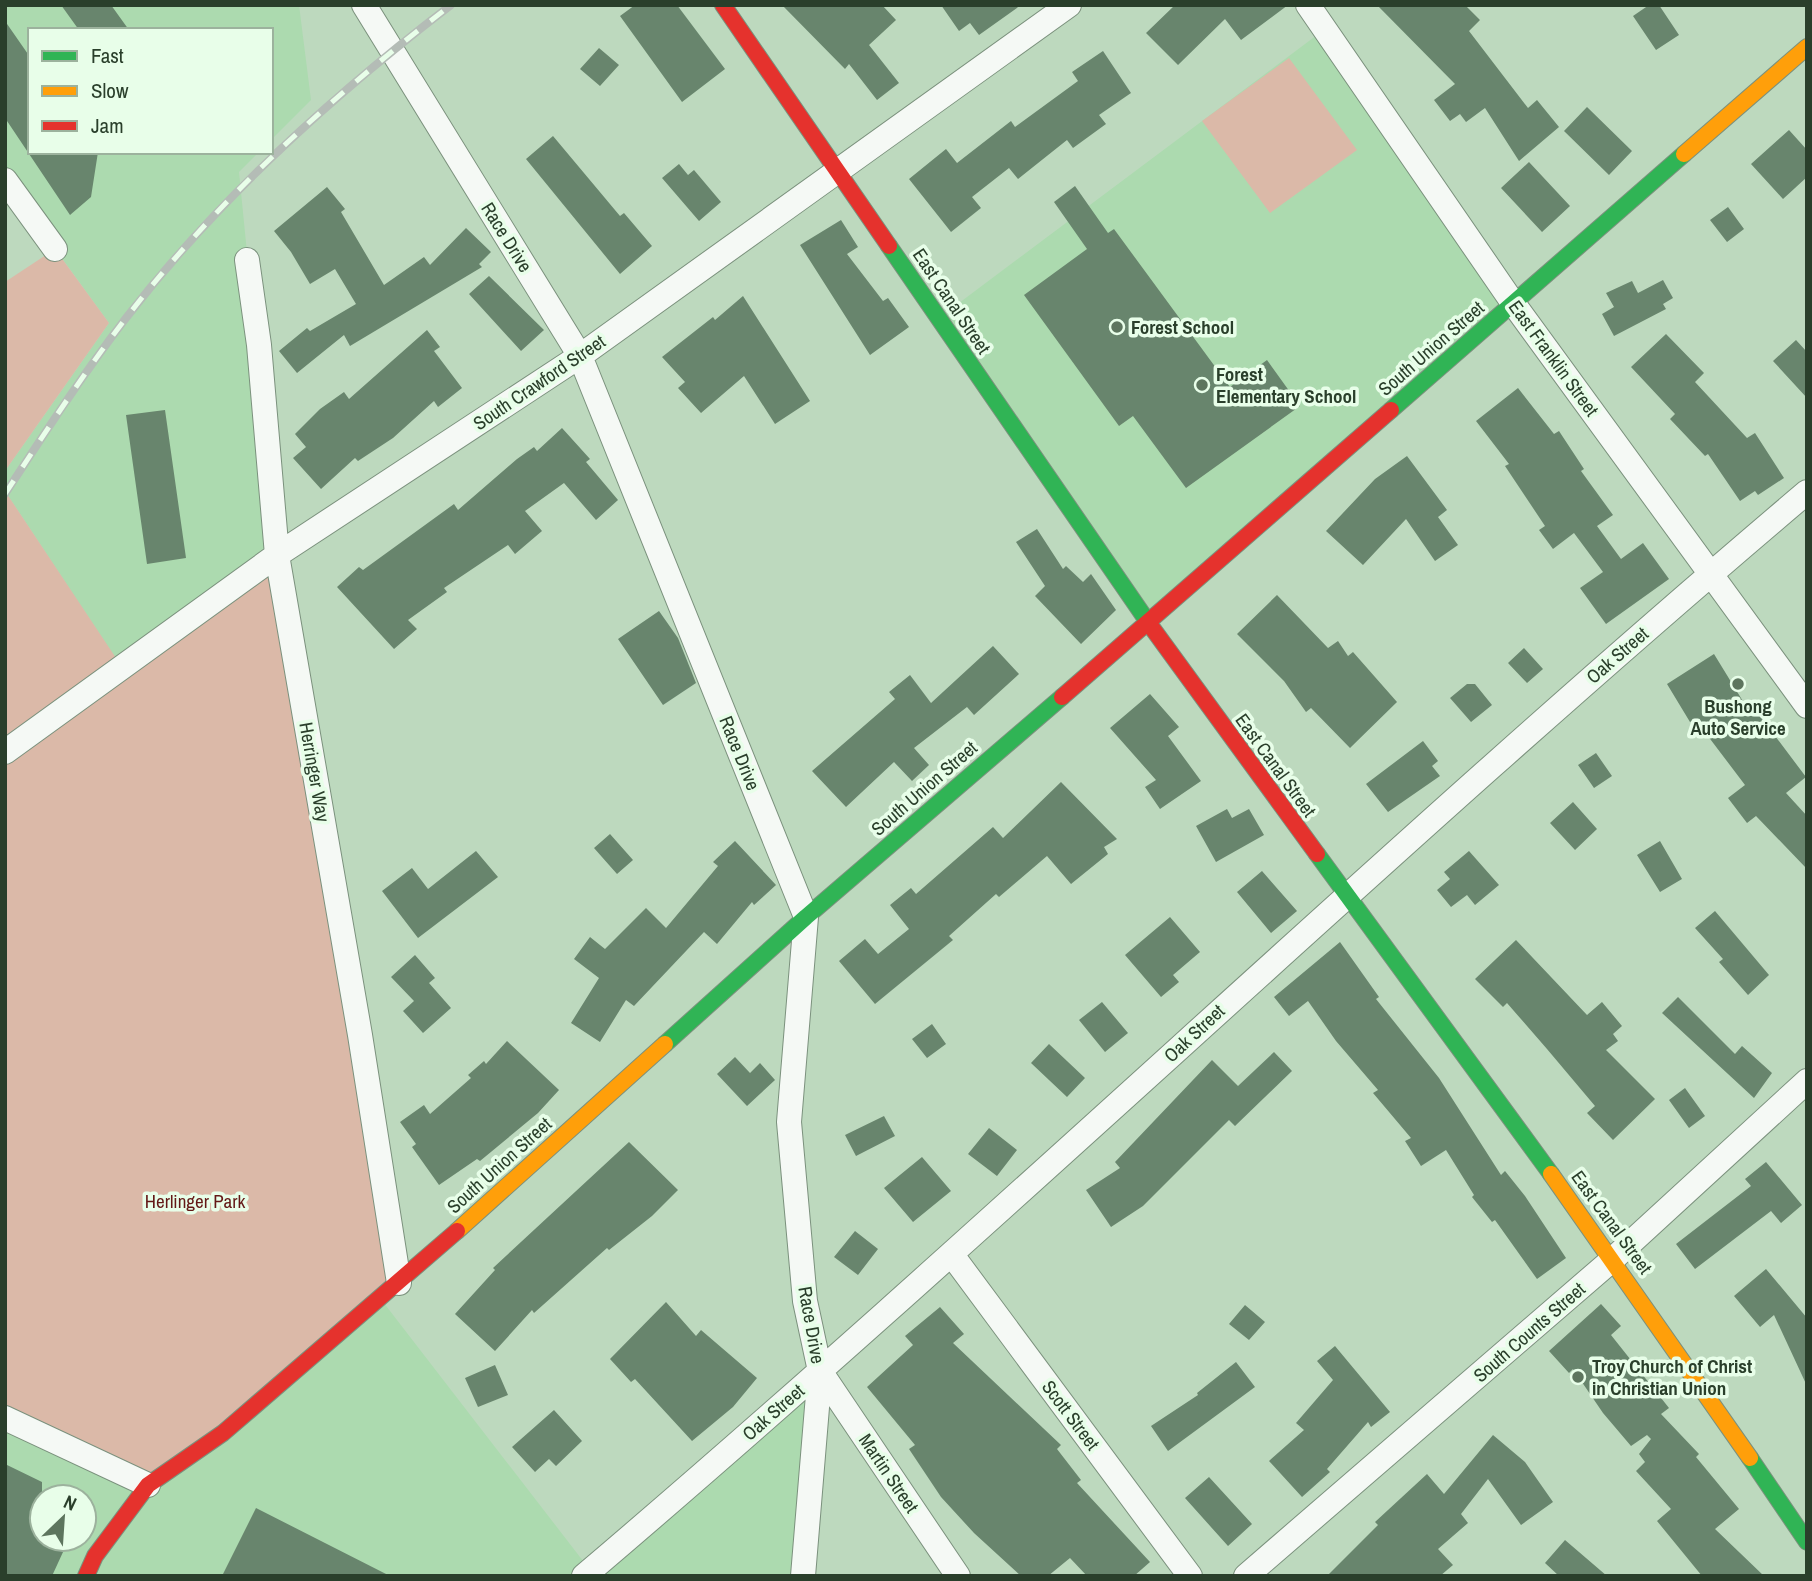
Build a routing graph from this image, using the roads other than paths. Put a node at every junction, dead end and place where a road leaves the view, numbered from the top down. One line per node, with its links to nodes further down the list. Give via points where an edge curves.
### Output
1 (363, 5): 11 (street, Race Drive)
2 (723, 5): 6 (street, East Canal Street)
3 (1069, 5): 6 (street, South Crawford Street)
4 (1308, 5): 10 (street, East Franklin Street)
5 (1807, 47): 10 (street, South Union Street)
6 (839, 173): 11 (street, South Crawford Street); 15 (street, East Canal Street)
7 (5, 180): 8 (street)
8 (55, 249)
9 (247, 260): 13 (street, Herringer Way)
10 (1513, 303): 14 (street, East Franklin Street); 15 (street, South Union Street)
11 (580, 356): 13 (street, South Crawford Street); 19 (street, Race Drive)
12 (1807, 492): 14 (street, Oak Street)
13 (277, 555): 17 (street, South Crawford Street); 23 (street, Herringer Way)
14 (1710, 573): 16 (street, East Franklin Street); 18 (street, Oak Street)
15 (1148, 623): 18 (street, East Canal Street); 19 (street, South Union Street)
16 (1807, 706)
17 (5, 752)
18 (1344, 895): 21 (street, Oak Street); 22 (street, East Canal Street)
19 (806, 917): 23 (street, South Union Street); 24 (street, Race Drive, via 789,1122 805,1301)
20 (1807, 1081): 22 (street, South Counts Street)
21 (952, 1255): 24 (street, Oak Street); 32 (street, Scott Street)
22 (1613, 1259): 27 (street, East Canal Street); 33 (street, South Counts Street)
23 (399, 1283): 26 (street, South Union Street, via 223,1433)
24 (820, 1371): 29 (street, Oak Street); 30 (street, Race Drive); 31 (street, Martin Street)
25 (5, 1418): 26 (street)
26 (148, 1485): 28 (street, South Union Street, via 95,1556)
27 (1807, 1542)
28 (86, 1576)
29 (584, 1576)
30 (803, 1576)
31 (958, 1576)
32 (1190, 1576)
33 (1246, 1576)

